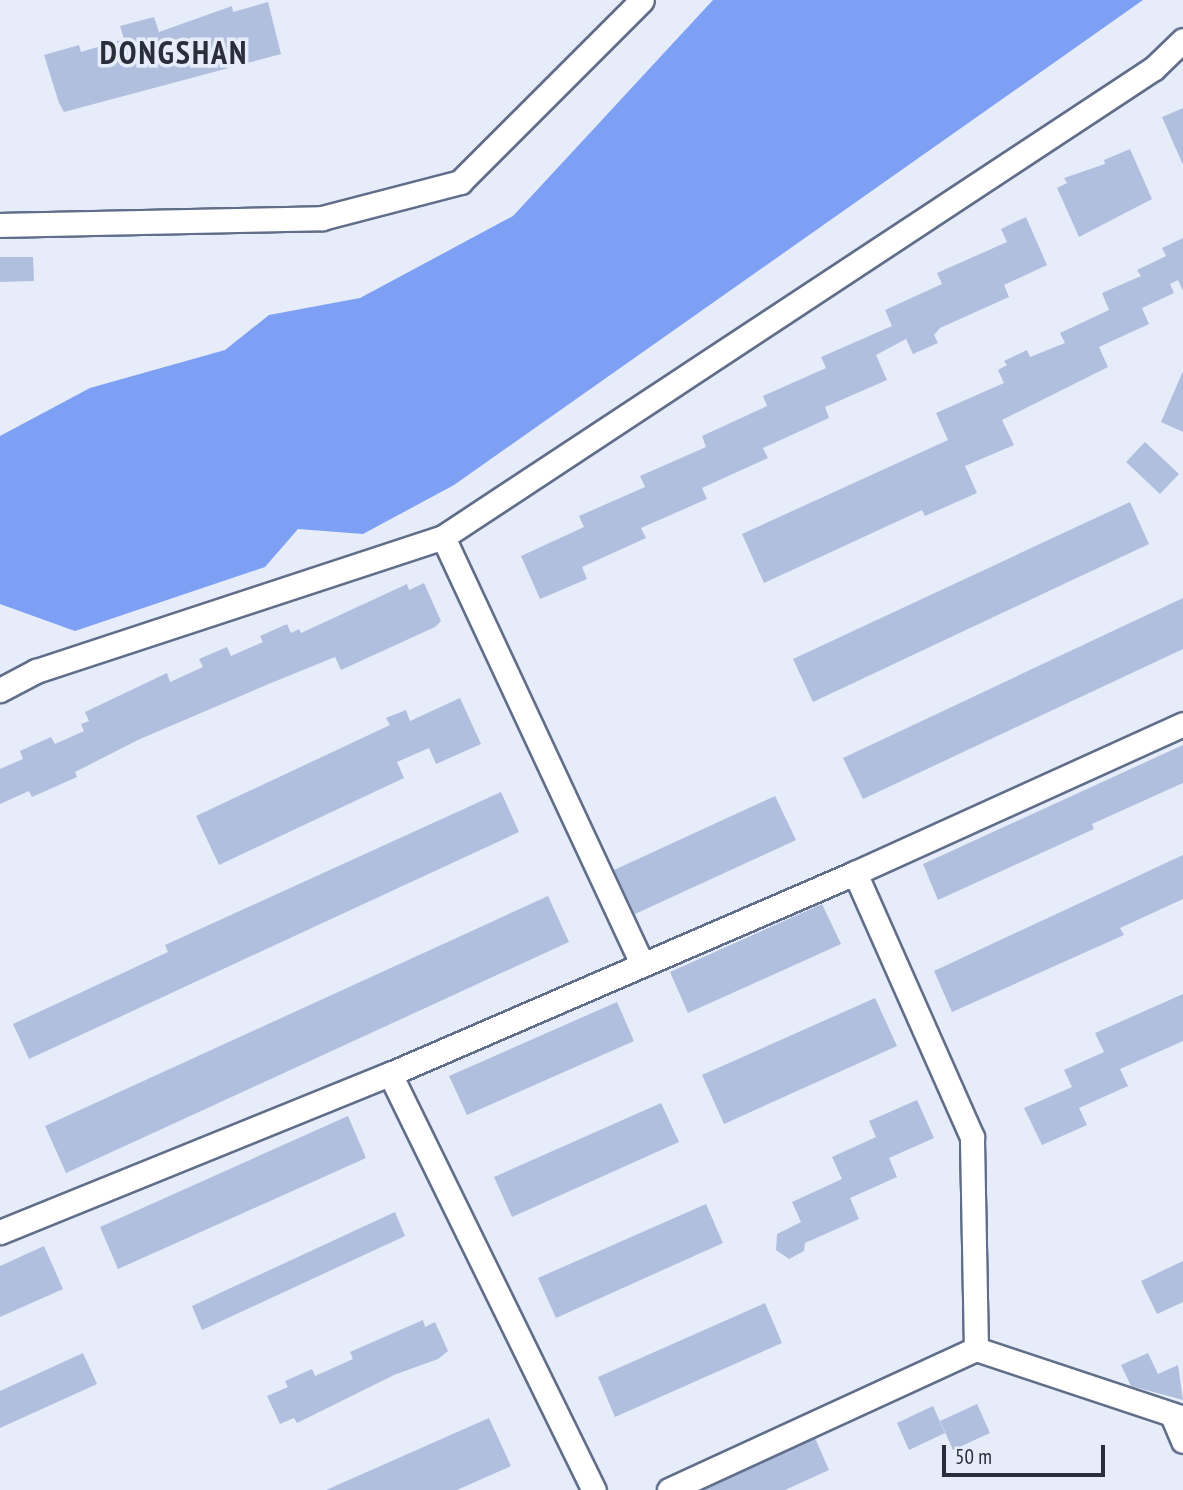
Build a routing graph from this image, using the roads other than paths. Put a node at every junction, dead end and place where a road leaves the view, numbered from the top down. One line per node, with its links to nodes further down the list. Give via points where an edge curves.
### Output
1 (642, 0): 3 (street, via 460,181 322,218)
2 (1183, 40): 4 (street, via 1154,68)
3 (0, 225)
4 (443, 537): 5 (street, via 36,671); 8 (street)
5 (0, 690)
6 (1183, 724): 7 (street)
7 (855, 873): 8 (street); 11 (street, via 972,1138)
8 (643, 965): 9 (street)
9 (390, 1074): 10 (street); 15 (street)
10 (0, 1232)
11 (976, 1349): 12 (street); 14 (street)
12 (1178, 1416): 13 (street)
13 (1183, 1441)
14 (674, 1489)
15 (594, 1490)

